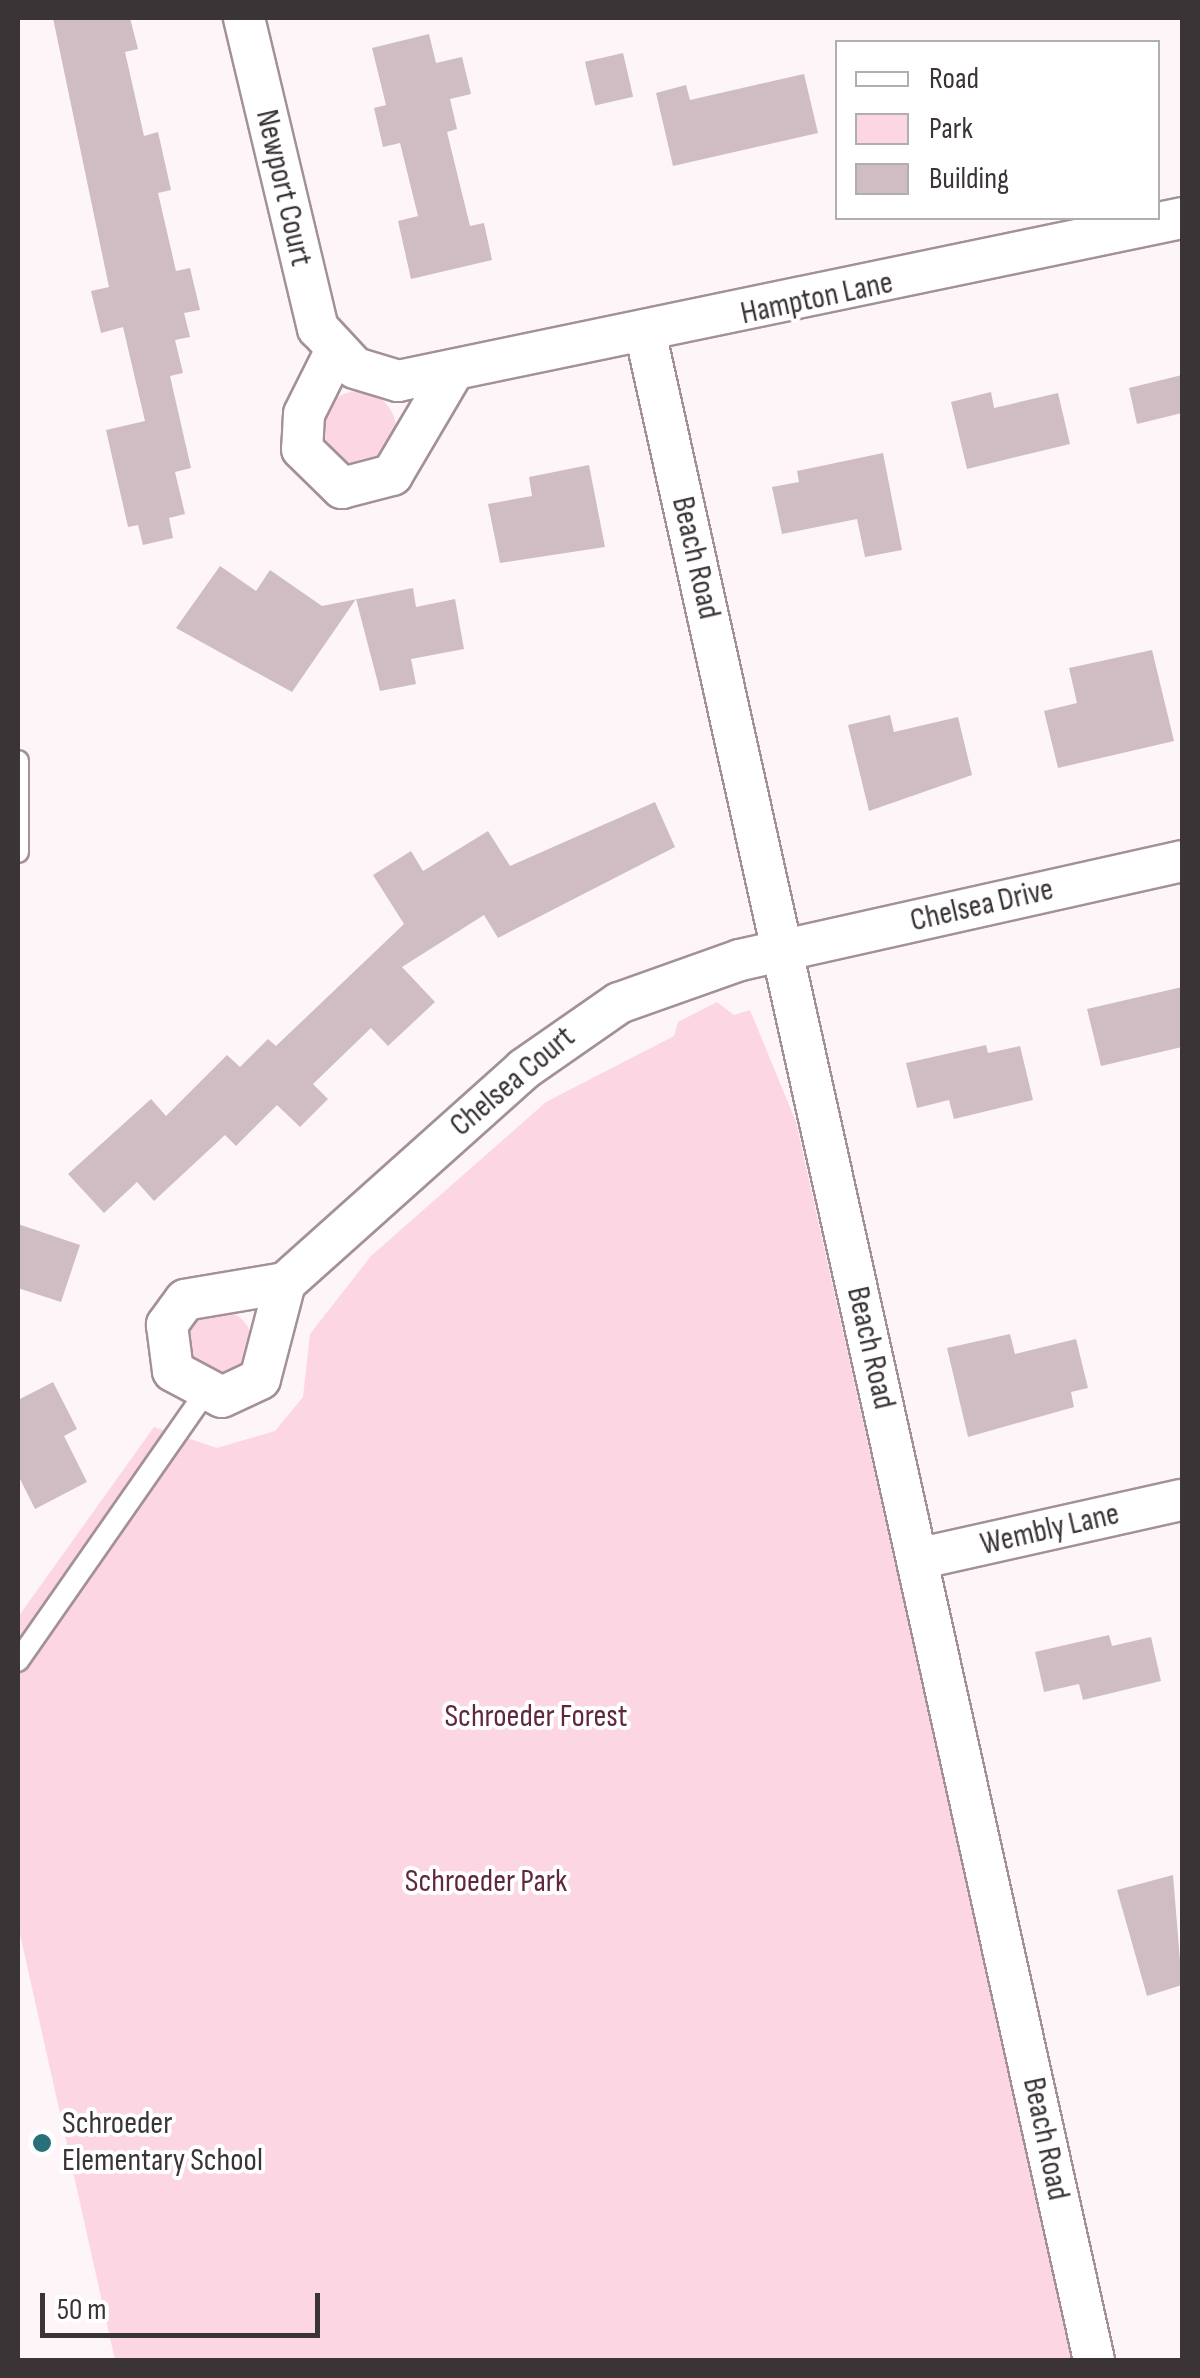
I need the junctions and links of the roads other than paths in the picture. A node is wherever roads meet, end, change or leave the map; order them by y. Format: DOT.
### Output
graph roads {
  1 [pos="244,18"];
  2 [pos="1182,218"];
  3 [pos="646,336"];
  4 [pos="335,352"];
  5 [pos="451,375"];
  6 [pos="18,761"];
  7 [pos="18,852"];
  8 [pos="1182,861"];
  9 [pos="782,950"];
  10 [pos="285,1284"];
  11 [pos="204,1394"];
  12 [pos="1182,1500"];
  13 [pos="917,1559"];
  14 [pos="18,1661"];
  15 [pos="1094,2360"];
  1 -- 4 [label="street, Newport Court"];
  2 -- 3 [label="street, Hampton Lane"];
  3 -- 5 [label="street, Hampton Lane"];
  3 -- 9 [label="street, Beach Road"];
  4 -- 5 [label="street, Hampton Lane"];
  4 -- 5 [label="street"];
  6 -- 7 [label="lane"];
  8 -- 9 [label="street, Chelsea Drive"];
  9 -- 10 [label="street, Chelsea Court"];
  9 -- 13 [label="street, Beach Road"];
  10 -- 11 [label="street"];
  10 -- 11 [label="street"];
  11 -- 14 [label="lane"];
  12 -- 13 [label="street, Wembly Lane"];
  13 -- 15 [label="street, Beach Road"];
}
